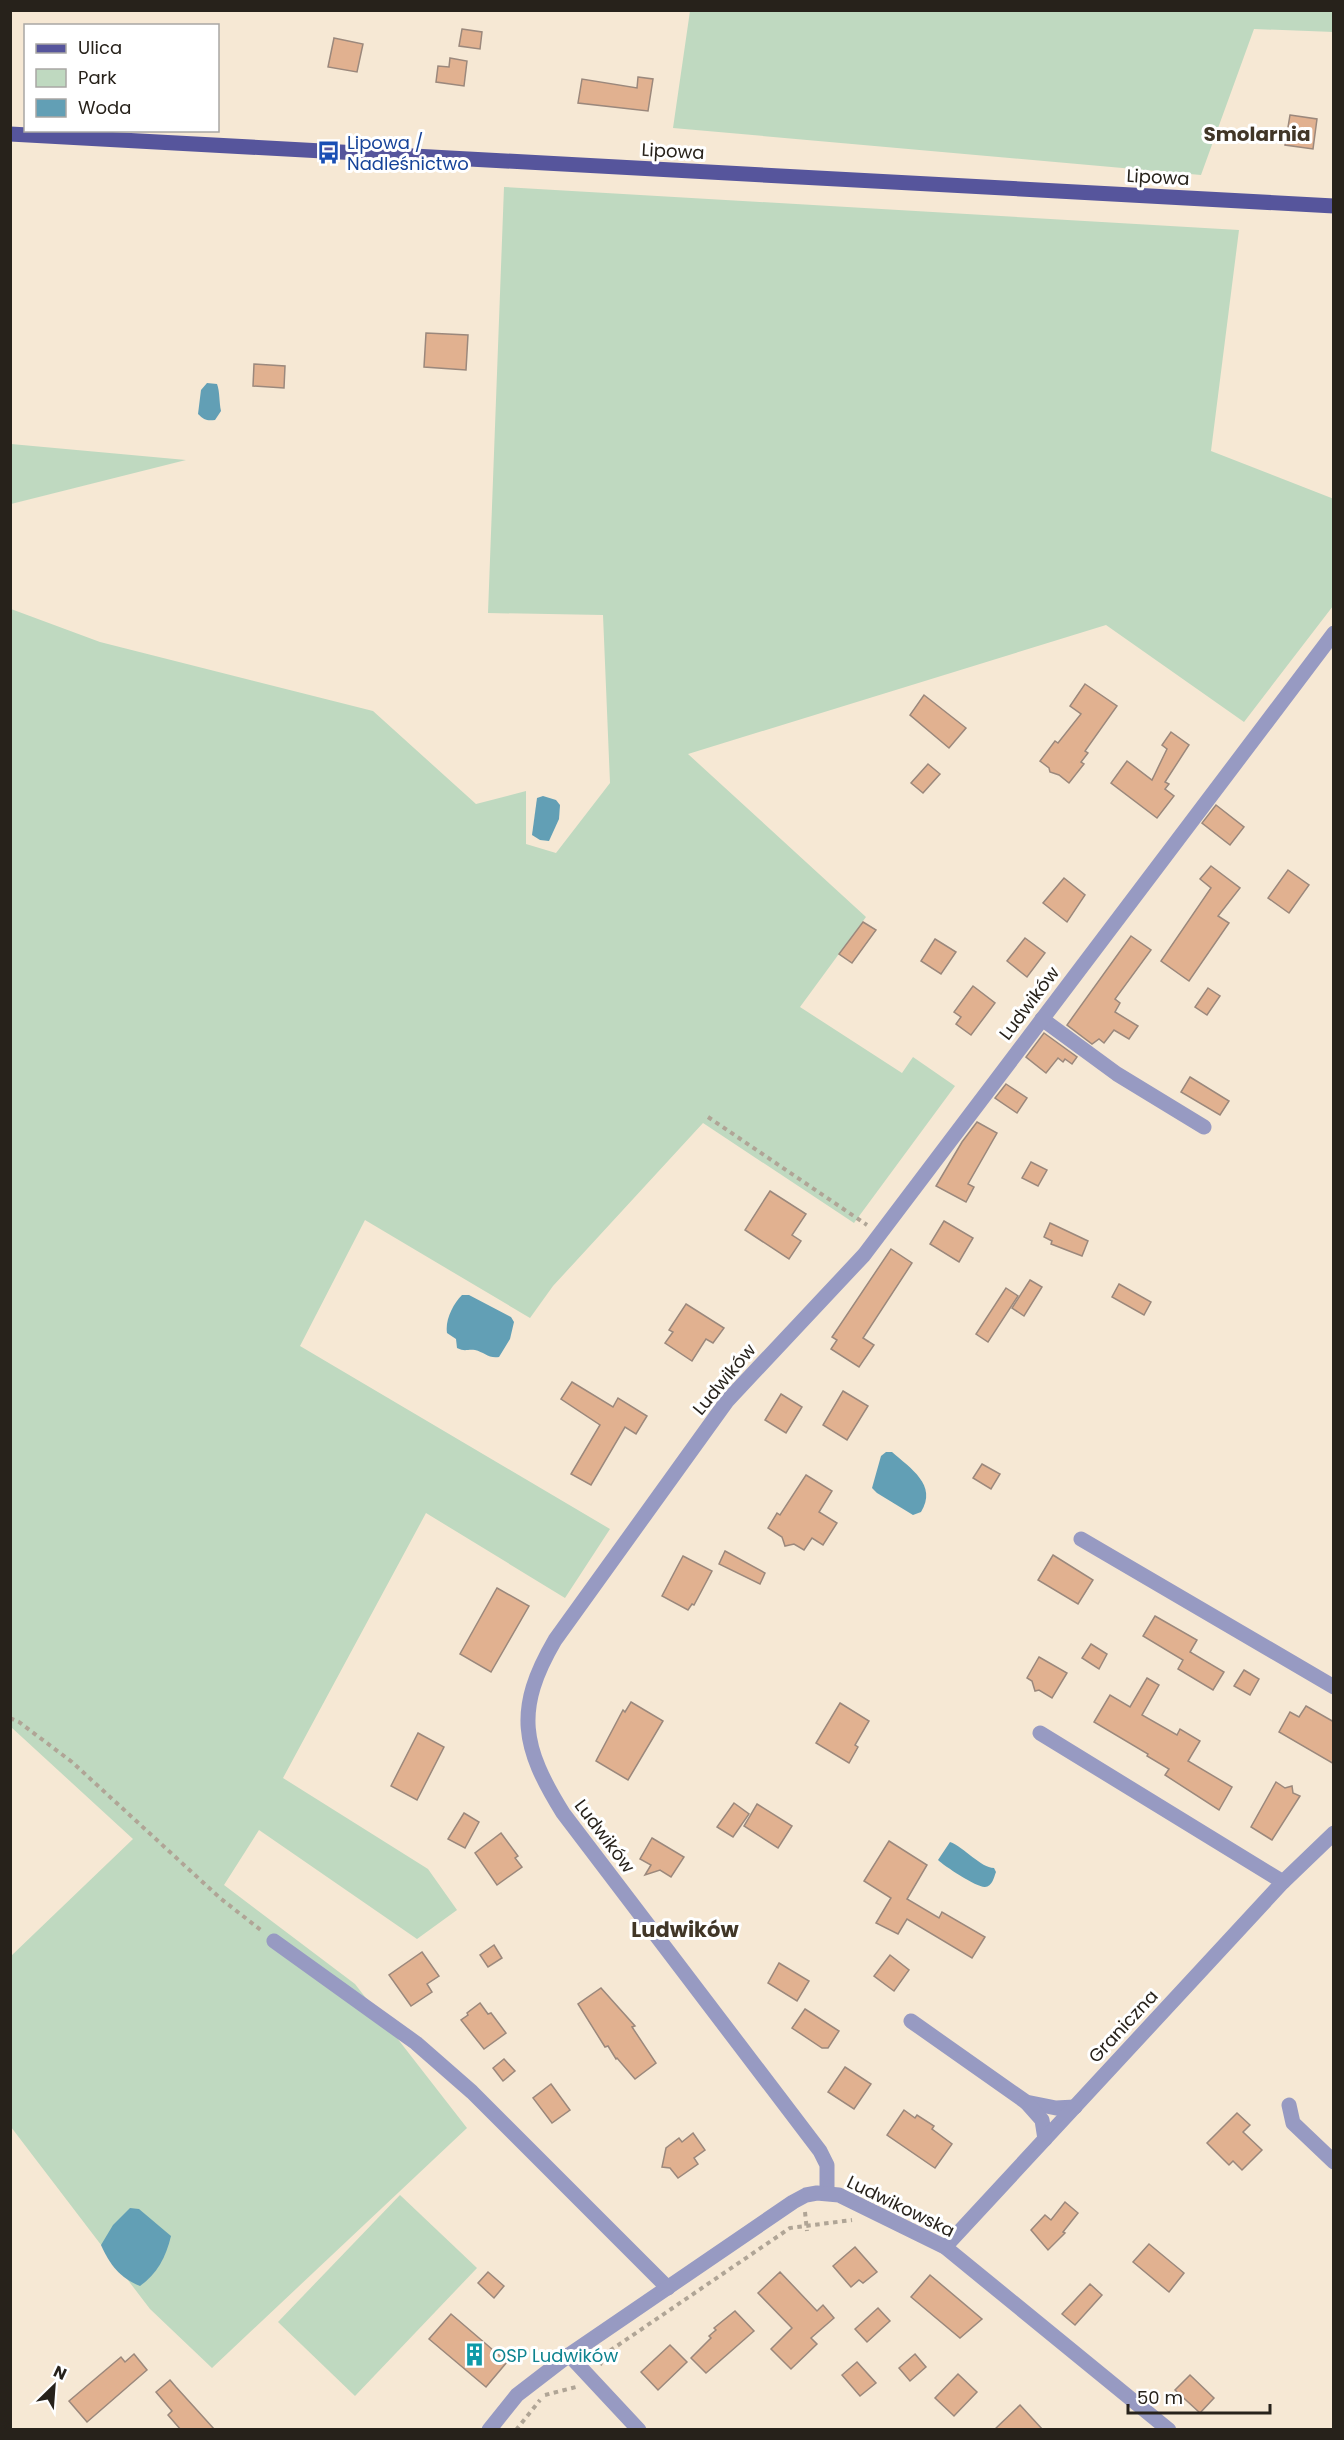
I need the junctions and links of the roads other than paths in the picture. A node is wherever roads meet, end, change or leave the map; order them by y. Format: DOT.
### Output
graph roads {
  1 [pos="10,134"];
  2 [pos="1334,206"];
  3 [pos="1334,633"];
  4 [pos="1042,1019"];
  5 [pos="1204,1127"];
  6 [pos="1081,1539"];
  7 [pos="1334,1687"];
  8 [pos="1040,1732"];
  9 [pos="1334,1833"];
  10 [pos="1283,1882"];
  11 [pos="274,1941"];
  12 [pos="910,2020"];
  13 [pos="1026,2102"];
  14 [pos="1289,2105"];
  15 [pos="1075,2107"];
  16 [pos="1045,2139"];
  17 [pos="1334,2162"];
  18 [pos="827,2193"];
  19 [pos="945,2247"];
  20 [pos="668,2288"];
  21 [pos="569,2355"];
  22 [pos="489,2430"];
  23 [pos="639,2430"];
  24 [pos="1169,2430"];
  1 -- 2 [label="main road, Lipowa"];
  3 -- 4 [label="street, Ludwików"];
  4 -- 5 [label="street"];
  4 -- 18 [label="street, Ludwików"];
  6 -- 7 [label="street"];
  8 -- 10 [label="street"];
  9 -- 10 [label="street, Graniczna"];
  10 -- 15 [label="street, Graniczna"];
  11 -- 20 [label="street"];
  12 -- 13 [label="street"];
  13 -- 15 [label="street"];
  13 -- 16 [label="street"];
  14 -- 17 [label="street"];
  15 -- 16 [label="street, Graniczna"];
  16 -- 19 [label="street, Graniczna"];
  18 -- 19 [label="street, Ludwikowska"];
  18 -- 20 [label="street, Ludwikowska"];
  19 -- 24 [label="street, Ludwikowska"];
  20 -- 21 [label="street, Ludwikowska"];
  21 -- 22 [label="street, Ludwikowska"];
  21 -- 23 [label="street"];
}
